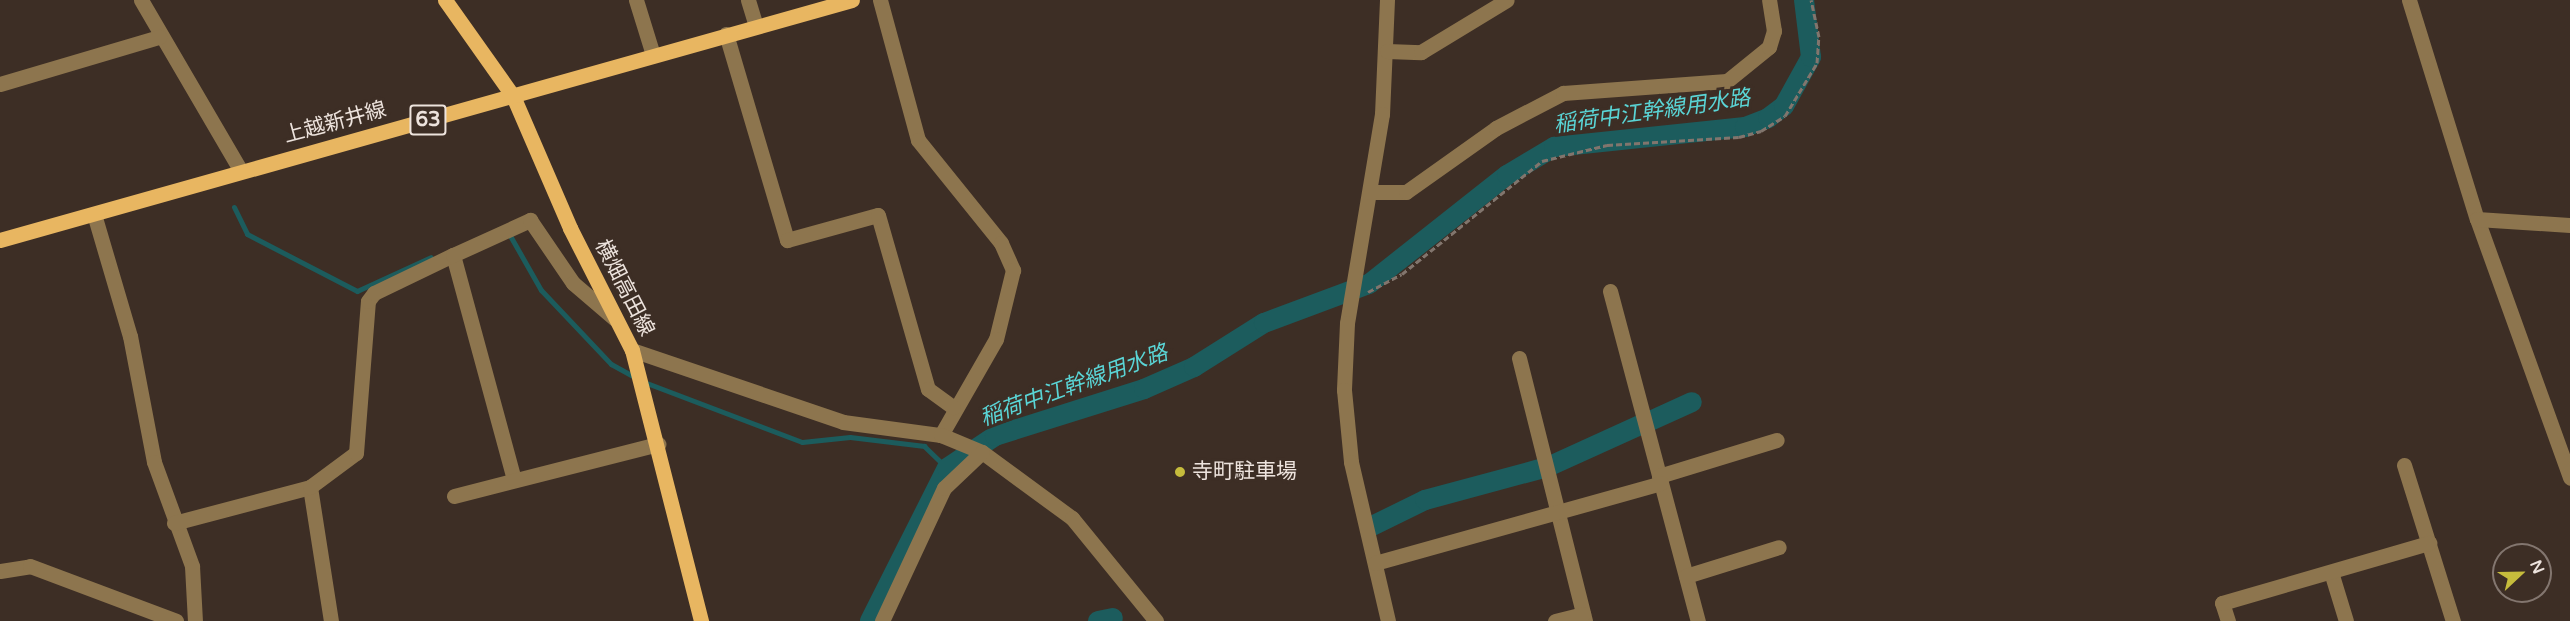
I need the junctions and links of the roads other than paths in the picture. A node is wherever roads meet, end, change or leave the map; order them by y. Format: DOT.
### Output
graph roads {
  1 [pos="141,0"];
  2 [pos="445,0"];
  3 [pos="636,0"];
  4 [pos="748,0"];
  5 [pos="852,0"];
  6 [pos="880,0"];
  7 [pos="1387,0"];
  8 [pos="1507,0"];
  9 [pos="1768,0"];
  10 [pos="2409,0"];
  11 [pos="756,26"];
  12 [pos="726,34"];
  13 [pos="159,37"];
  14 [pos="1387,51"];
  15 [pos="653,55"];
  16 [pos="0,84"];
  17 [pos="513,96"];
  18 [pos="241,171"];
  19 [pos="1370,192"];
  20 [pos="94,214"];
  21 [pos="2477,219"];
  22 [pos="2570,225"];
  23 [pos="0,240"];
  24 [pos="453,255"];
  25 [pos="1611,291"];
  26 [pos="615,319"];
  27 [pos="632,350"];
  28 [pos="1519,358"];
  29 [pos="953,407"];
  30 [pos="941,435"];
  31 [pos="1777,440"];
  32 [pos="658,444"];
  33 [pos="982,452"];
  34 [pos="2404,465"];
  35 [pos="2570,478"];
  36 [pos="514,480"];
  37 [pos="1660,480"];
  38 [pos="310,487"];
  39 [pos="454,496"];
  40 [pos="1558,508"];
  41 [pos="174,523"];
  42 [pos="2429,543"];
  43 [pos="1779,547"];
  44 [pos="1375,563"];
  45 [pos="0,571"];
  46 [pos="2331,572"];
  47 [pos="1686,576"];
  48 [pos="1584,617"];
  49 [pos="176,621"];
  50 [pos="195,621"];
  51 [pos="331,621"];
  52 [pos="701,621"];
  53 [pos="882,621"];
  54 [pos="1156,621"];
  55 [pos="1388,621"];
  56 [pos="1555,621"];
  57 [pos="1698,621"];
  58 [pos="2228,621"];
  59 [pos="2346,621"];
  60 [pos="2453,621"];
  1 -- 13 [label="street"];
  2 -- 17 [label="main road, 横畑高田線"];
  3 -- 15 [label="street"];
  4 -- 11 [label="street"];
  5 -- 11 [label="main road, 上越新井線 / 63"];
  6 -- 29 [label="street"];
  7 -- 14 [label="street"];
  8 -- 14 [label="street"];
  9 -- 19 [label="street"];
  10 -- 21 [label="street"];
  11 -- 12 [label="main road, 上越新井線 / 63"];
  12 -- 15 [label="main road, 上越新井線 / 63"];
  12 -- 29 [label="street"];
  13 -- 16 [label="street"];
  13 -- 18 [label="street"];
  14 -- 19 [label="street"];
  15 -- 17 [label="main road, 上越新井線 / 63"];
  17 -- 18 [label="main road, 上越新井線 / 63"];
  17 -- 26 [label="main road, 横畑高田線"];
  18 -- 20 [label="main road, 上越新井線 / 63"];
  19 -- 44 [label="street"];
  20 -- 23 [label="main road, 上越新井線 / 63"];
  20 -- 41 [label="street"];
  21 -- 22 [label="street"];
  21 -- 35 [label="street"];
  24 -- 26 [label="street"];
  24 -- 36 [label="street"];
  24 -- 38 [label="street"];
  25 -- 37 [label="street"];
  26 -- 27 [label="main road, 横畑高田線"];
  27 -- 30 [label="street"];
  27 -- 32 [label="main road, 横畑高田線"];
  28 -- 40 [label="street"];
  29 -- 30 [label="street"];
  30 -- 33 [label="street"];
  31 -- 37 [label="street"];
  32 -- 36 [label="street"];
  32 -- 52 [label="main road, 横畑高田線"];
  33 -- 53 [label="street"];
  33 -- 54 [label="street"];
  34 -- 42 [label="street"];
  36 -- 39 [label="street"];
  37 -- 40 [label="street"];
  37 -- 47 [label="street"];
  38 -- 41 [label="street"];
  38 -- 51 [label="street"];
  40 -- 44 [label="street"];
  40 -- 48 [label="street"];
  41 -- 50 [label="street"];
  42 -- 46 [label="street"];
  42 -- 60 [label="street"];
  43 -- 47 [label="street"];
  44 -- 55 [label="street"];
  45 -- 49 [label="street"];
  46 -- 58 [label="street"];
  46 -- 59 [label="street"];
  47 -- 57 [label="street"];
  48 -- 56 [label="street"];
}
